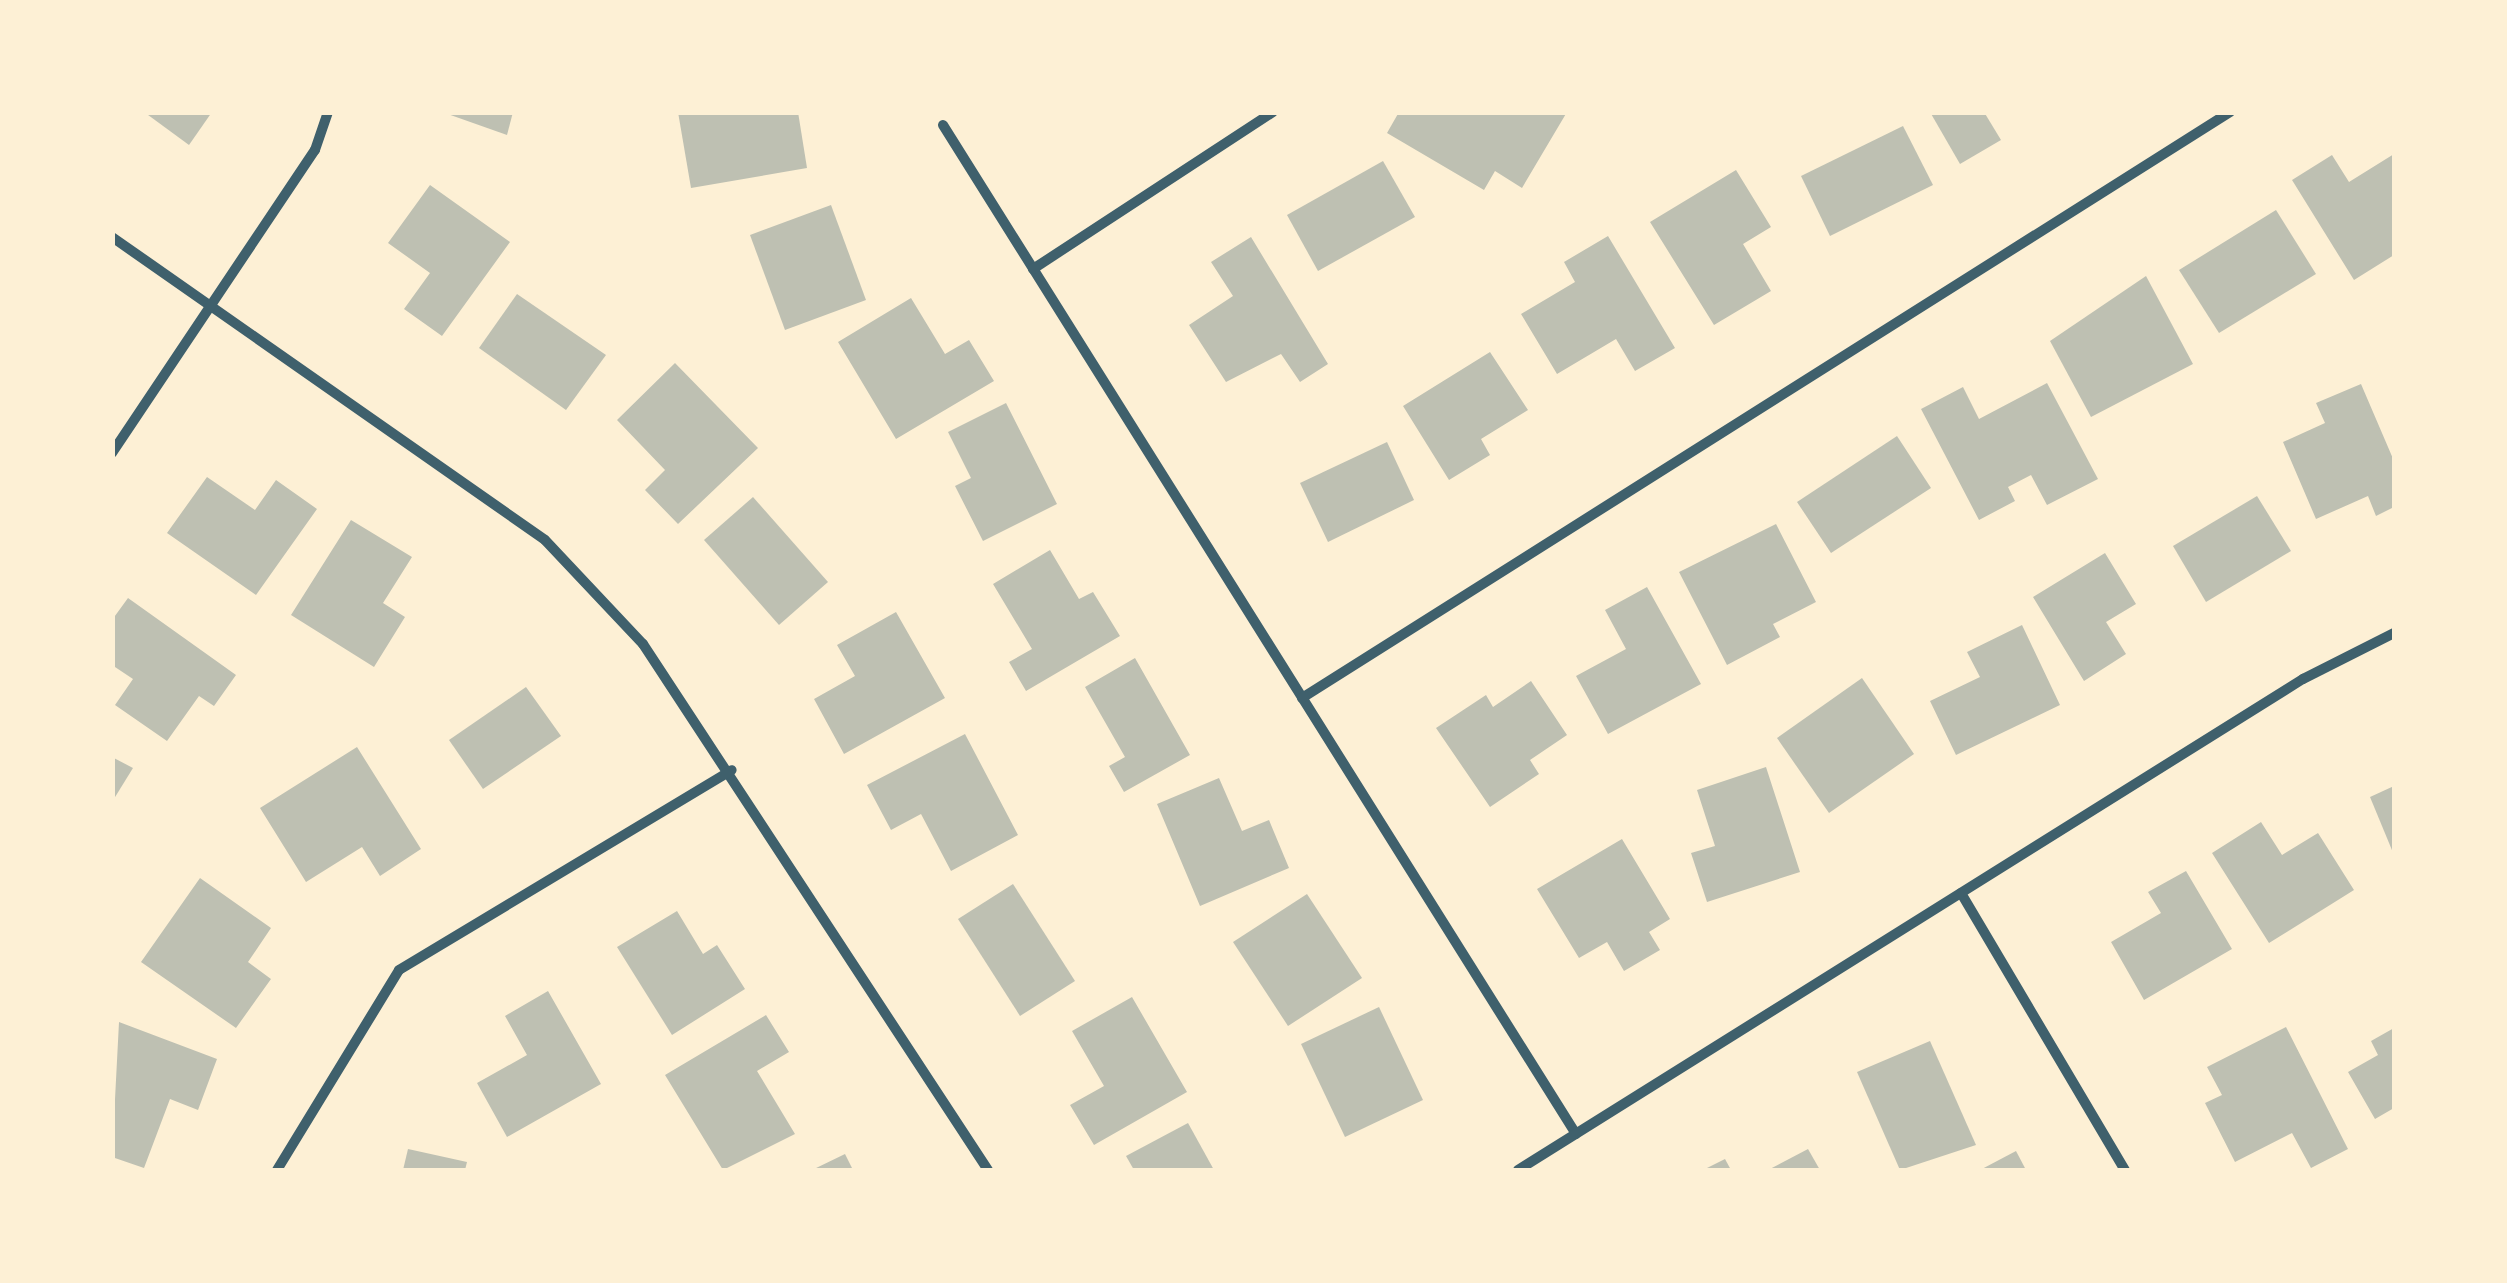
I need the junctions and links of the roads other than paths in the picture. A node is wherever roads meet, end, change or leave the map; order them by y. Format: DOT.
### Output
graph roads {
  1 [pos="328,112"];
  2 [pos="1273,112"];
  3 [pos="2230,112"];
  4 [pos="943,126"];
  5 [pos="112,237"];
  6 [pos="1033,269"];
  7 [pos="210,303"];
  8 [pos="112,452"];
  9 [pos="2394,634"];
  10 [pos="1302,698"];
  11 [pos="732,770"];
  12 [pos="1962,893"];
  13 [pos="1576,1134"];
  14 [pos="277,1170"];
  15 [pos="988,1170"];
  16 [pos="1518,1170"];
  17 [pos="2124,1170"];
  1 -- 7 [label="street"];
  2 -- 6 [label="street"];
  3 -- 10 [label="street"];
  4 -- 6 [label="street"];
  5 -- 7 [label="street"];
  6 -- 10 [label="street"];
  7 -- 8 [label="street"];
  7 -- 11 [label="street"];
  9 -- 12 [label="street"];
  10 -- 13 [label="street"];
  11 -- 14 [label="street"];
  11 -- 15 [label="street"];
  12 -- 13 [label="street"];
  12 -- 17 [label="street"];
  13 -- 16 [label="street"];
}
